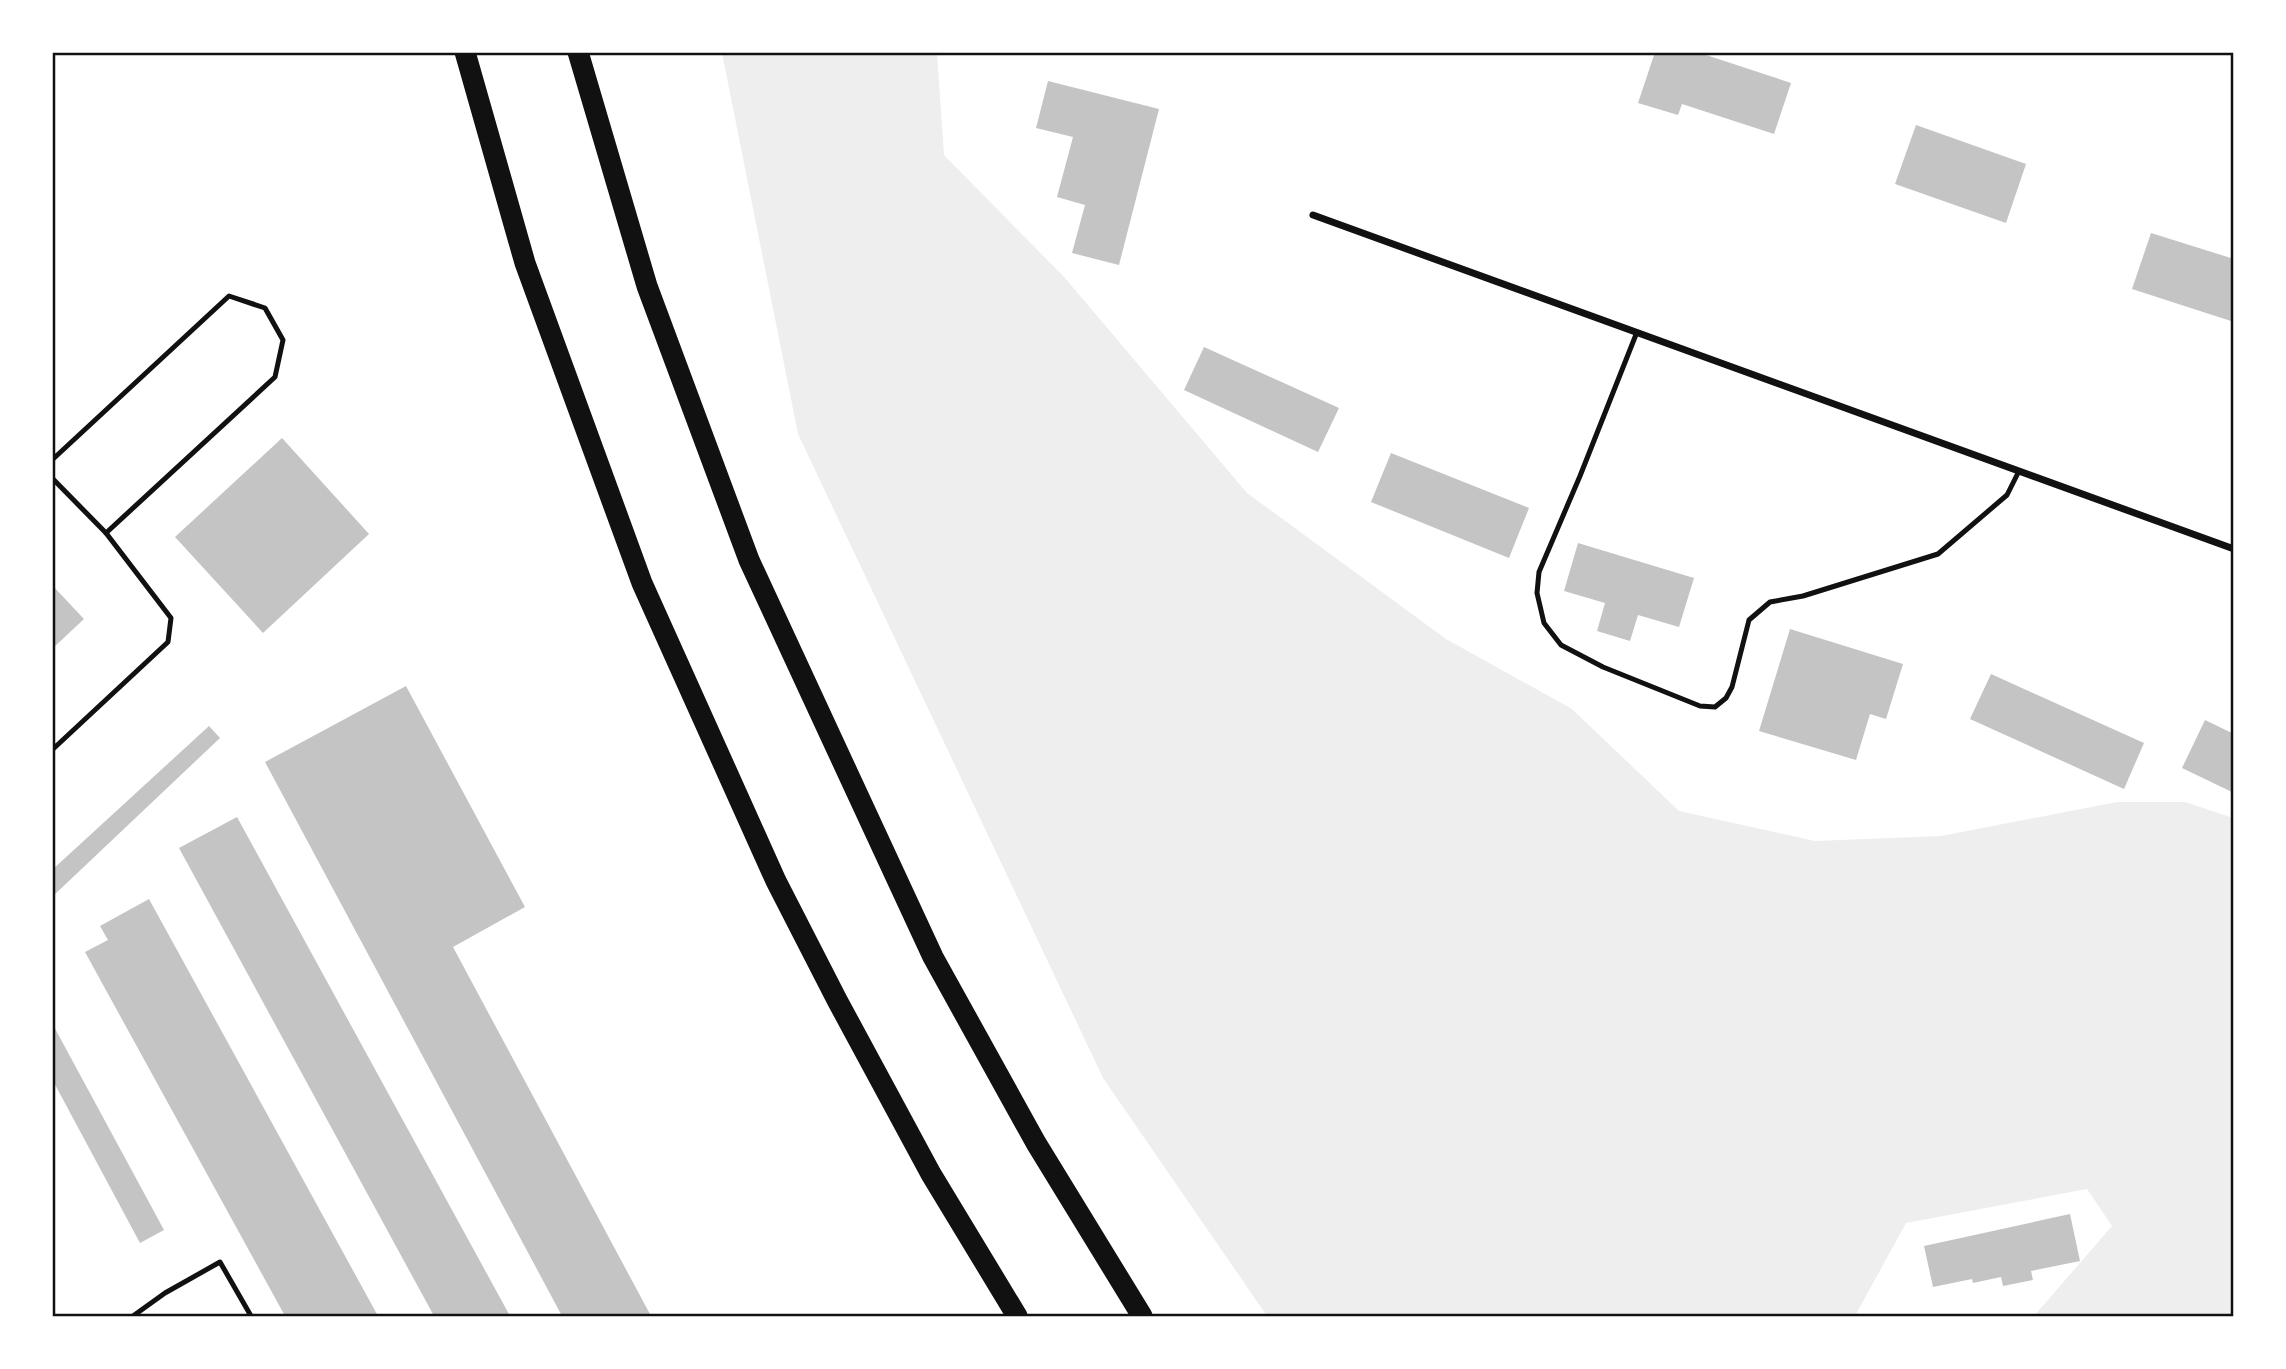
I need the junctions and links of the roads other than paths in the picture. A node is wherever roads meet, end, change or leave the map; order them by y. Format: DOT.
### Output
graph roads {
  1 [pos="464,52"];
  2 [pos="578,52"];
  3 [pos="1313,215"];
  4 [pos="1637,332"];
  5 [pos="52,460"];
  6 [pos="2019,471"];
  7 [pos="52,478"];
  8 [pos="106,533"];
  9 [pos="2234,548"];
  10 [pos="52,750"];
  11 [pos="133,1317"];
  12 [pos="251,1317"];
  13 [pos="1017,1317"];
  14 [pos="1142,1317"];
  1 -- 13 [label="highway"];
  2 -- 14 [label="highway"];
  3 -- 4 [label="street"];
  4 -- 6 [label="street"];
  4 -- 6 [label="lane"];
  5 -- 8 [label="lane"];
  6 -- 9 [label="street"];
  7 -- 8 [label="lane"];
  8 -- 10 [label="lane"];
  11 -- 12 [label="lane"];
}
